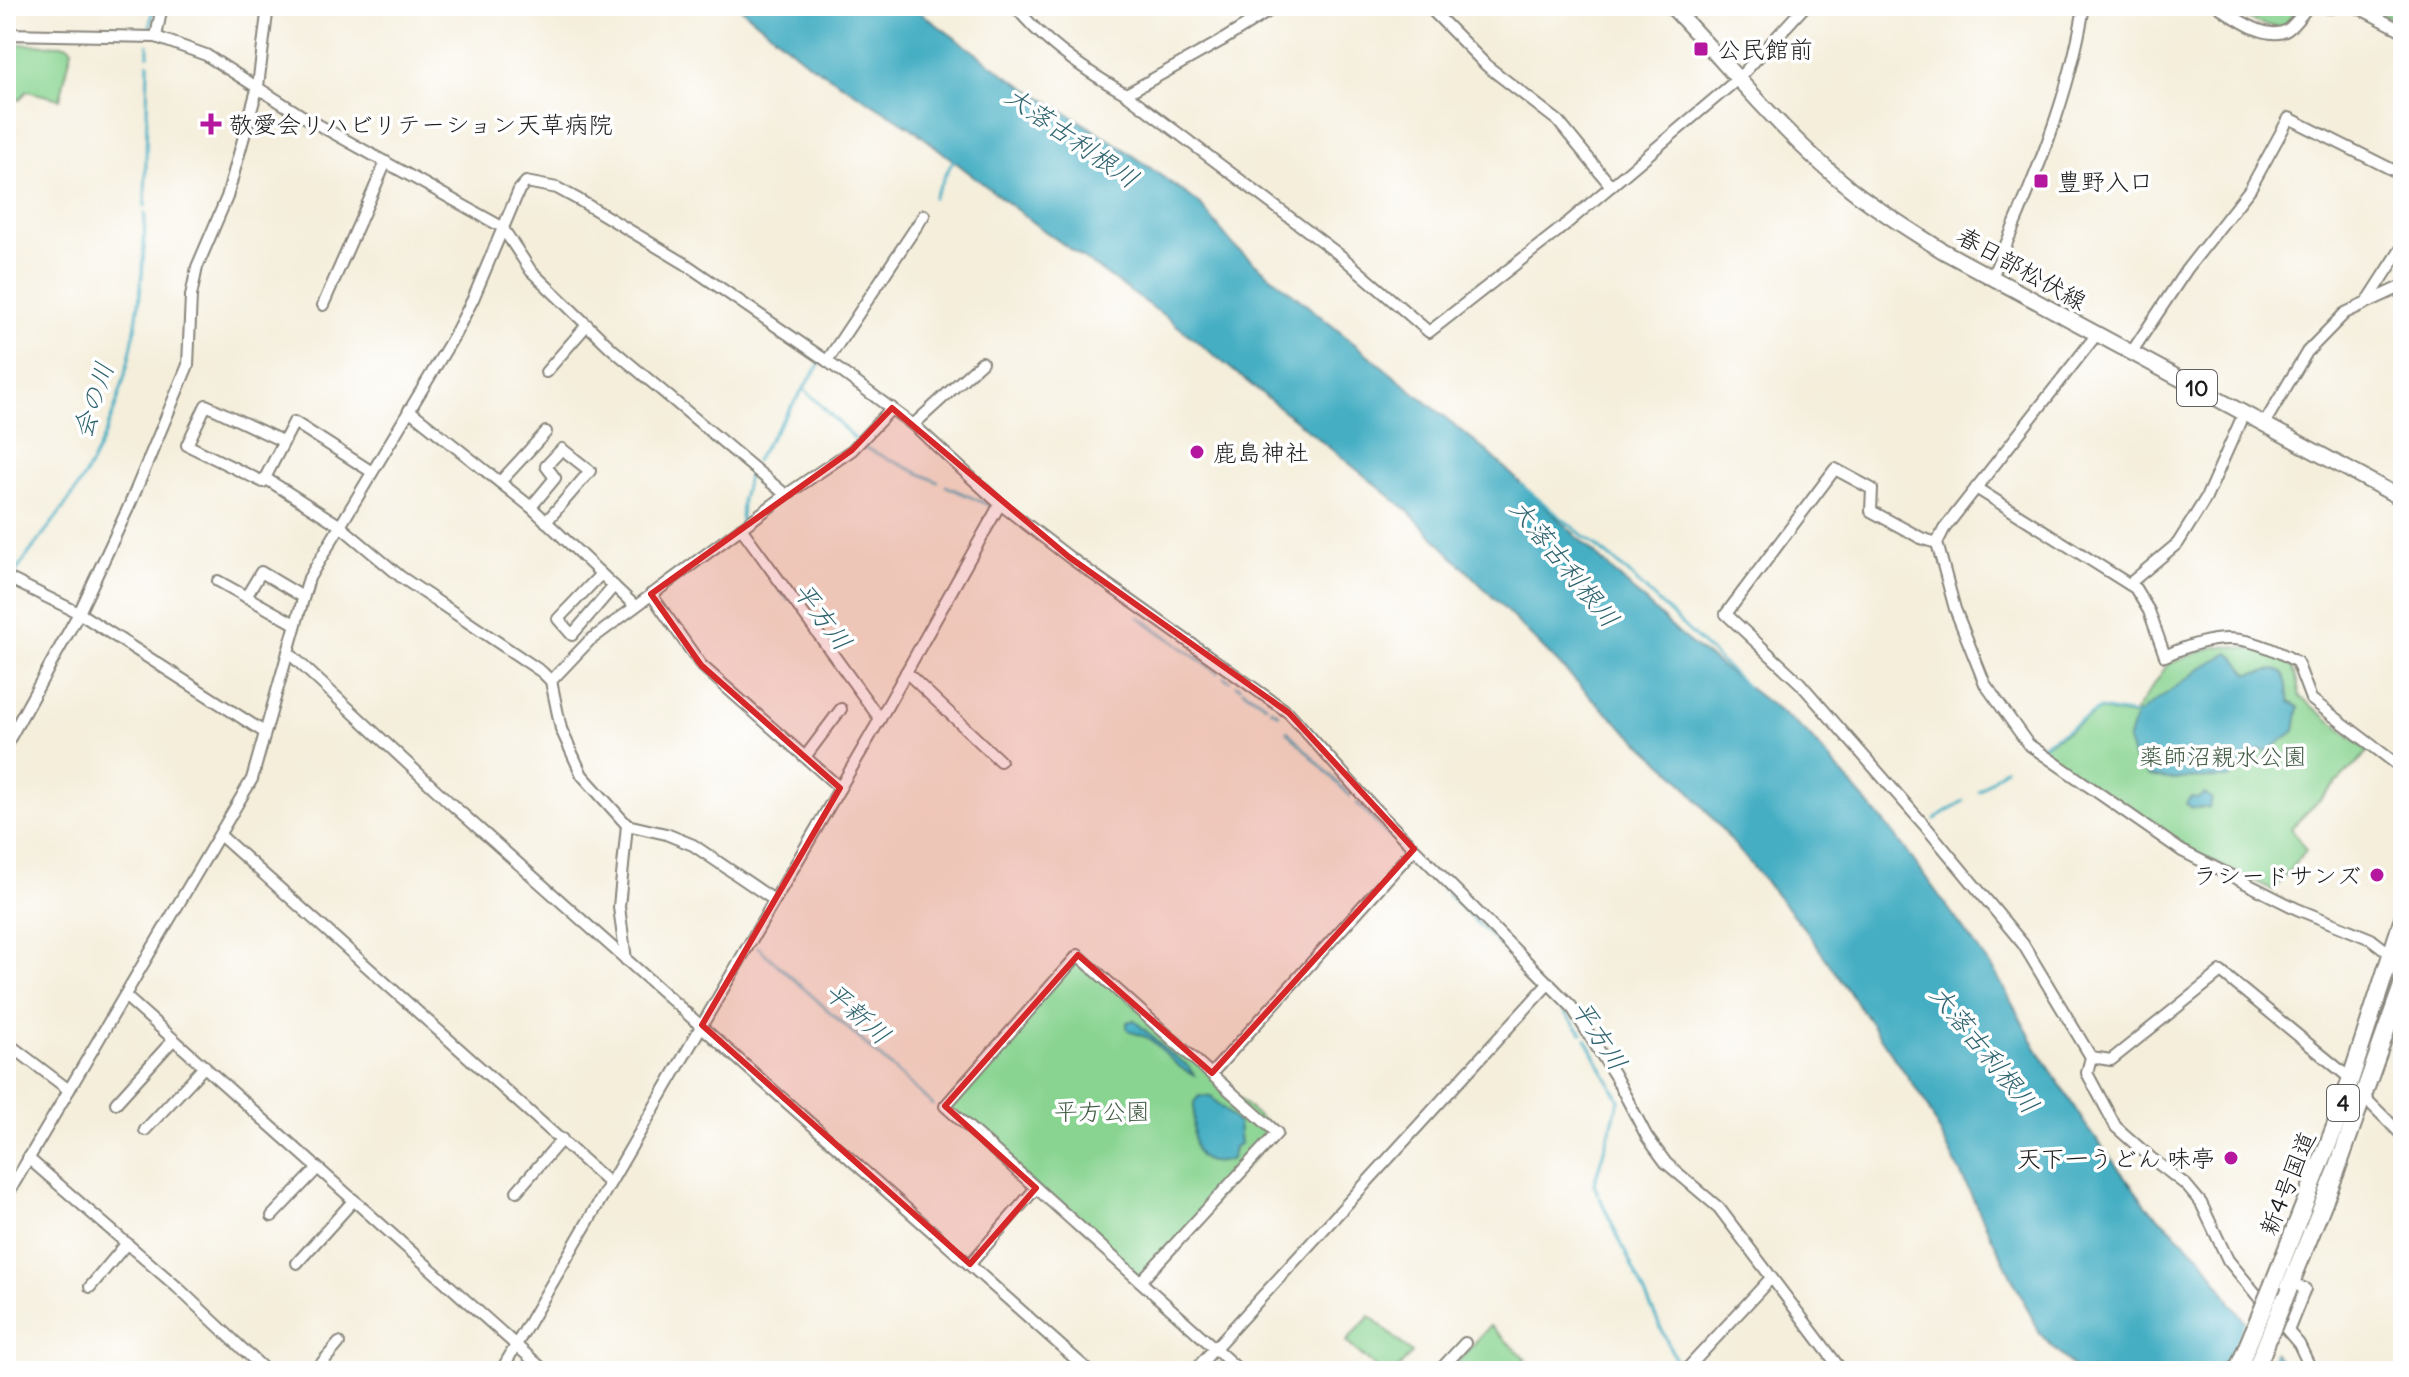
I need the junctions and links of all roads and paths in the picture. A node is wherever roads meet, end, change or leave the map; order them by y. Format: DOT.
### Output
graph roads {
  1 [pos="162,6"];
  2 [pos="268,6"];
  3 [pos="1015,6"];
  4 [pos="1277,6"];
  5 [pos="1428,6"];
  6 [pos="1671,6"];
  7 [pos="1805,6"];
  8 [pos="2084,6"];
  9 [pos="2218,6"];
  10 [pos="2309,6"];
  11 [pos="2317,6"];
  12 [pos="2341,6"];
  13 [pos="2355,6"];
  14 [pos="2403,31"];
  15 [pos="6,34"];
  16 [pos="156,37"];
  17 [pos="1739,78"];
  18 [pos="258,86"];
  19 [pos="1126,94"];
  20 [pos="386,162"];
  21 [pos="2403,175"];
  22 [pos="1611,186"];
  23 [pos="924,215"];
  24 [pos="502,227"];
  25 [pos="2403,246"];
  26 [pos="1992,277"];
  27 [pos="2403,286"];
  28 [pos="2366,303"];
  29 [pos="323,305"];
  30 [pos="587,325"];
  31 [pos="2097,334"];
  32 [pos="2131,353"];
  33 [pos="827,361"];
  34 [pos="982,362"];
  35 [pos="546,372"];
  36 [pos="892,408"];
  37 [pos="409,410"];
  38 [pos="2244,413"];
  39 [pos="2264,424"];
  40 [pos="913,425"];
  41 [pos="546,432"];
  42 [pos="282,441"];
  43 [pos="372,472"];
  44 [pos="265,478"];
  45 [pos="500,482"];
  46 [pos="1976,488"];
  47 [pos="786,495"];
  48 [pos="2403,499"];
  49 [pos="1000,504"];
  50 [pos="531,507"];
  51 [pos="546,522"];
  52 [pos="339,525"];
  53 [pos="741,528"];
  54 [pos="1937,543"];
  55 [pos="601,574"];
  56 [pos="6,577"];
  57 [pos="218,581"];
  58 [pos="2129,584"];
  59 [pos="614,586"];
  60 [pos="651,594"];
  61 [pos="246,597"];
  62 [pos="303,597"];
  63 [pos="635,606"];
  64 [pos="79,613"];
  65 [pos="295,624"];
  66 [pos="288,652"];
  67 [pos="906,672"];
  68 [pos="551,681"];
  69 [pos="841,709"];
  70 [pos="880,719"];
  71 [pos="264,732"];
  72 [pos="6,745"];
  73 [pos="805,757"];
  74 [pos="1000,761"];
  75 [pos="2403,769"];
  76 [pos="840,788"];
  77 [pos="627,825"];
  78 [pos="221,836"];
  79 [pos="1414,849"];
  80 [pos="774,900"];
  81 [pos="2403,918"];
  82 [pos="2392,955"];
  83 [pos="626,960"];
  84 [pos="1549,983"];
  85 [pos="2403,983"];
  86 [pos="125,996"];
  87 [pos="702,1025"];
  88 [pos="173,1040"];
  89 [pos="6,1042"];
  90 [pos="2091,1057"];
  91 [pos="205,1066"];
  92 [pos="1212,1073"];
  93 [pos="2352,1080"];
  94 [pos="69,1090"];
  95 [pos="2364,1097"];
  96 [pos="116,1103"];
  97 [pos="145,1130"];
  98 [pos="2403,1136"];
  99 [pos="562,1139"];
  100 [pos="28,1158"];
  101 [pos="2302,1163"];
  102 [pos="318,1168"];
  103 [pos="2319,1168"];
  104 [pos="609,1183"];
  105 [pos="1036,1188"];
  106 [pos="517,1191"];
  107 [pos="6,1197"];
  108 [pos="354,1200"];
  109 [pos="272,1216"];
  110 [pos="127,1243"];
  111 [pos="297,1263"];
  112 [pos="970,1264"];
  113 [pos="1771,1278"];
  114 [pos="1142,1280"];
  115 [pos="2291,1282"];
  116 [pos="90,1287"];
  117 [pos="2288,1331"];
  118 [pos="339,1343"];
  119 [pos="1465,1343"];
  120 [pos="517,1344"];
  121 [pos="1215,1348"];
  122 [pos="258,1369"];
  123 [pos="315,1371"];
  124 [pos="501,1371"];
  125 [pos="545,1371"];
  126 [pos="1089,1371"];
  127 [pos="1194,1371"];
  128 [pos="1240,1371"];
  129 [pos="1439,1371"];
  130 [pos="1685,1371"];
  131 [pos="1842,1371"];
  132 [pos="2237,1371"];
  133 [pos="2255,1371"];
  134 [pos="2315,1371"];
  1 -- 16 [label="street"];
  2 -- 18 [label="street"];
  3 -- 19 [label="street"];
  4 -- 19 [label="street"];
  5 -- 22 [label="street"];
  6 -- 17 [label="main road, 春日部松伏線 / 10"];
  7 -- 17 [label="street"];
  8 -- 26 [label="street"];
  9 -- 10 [label="street"];
  11 -- 12 [label="street"];
  13 -- 14 [label="street"];
  15 -- 16 [label="street"];
  16 -- 18 [label="street"];
  17 -- 22 [label="street"];
  17 -- 26 [label="main road, 春日部松伏線 / 10"];
  18 -- 20 [label="street"];
  18 -- 64 [label="street"];
  19 -- 22 [label="street"];
  20 -- 24 [label="street"];
  20 -- 29 [label="street"];
  21 -- 32 [label="street"];
  23 -- 33 [label="street"];
  24 -- 30 [label="street"];
  24 -- 33 [label="street"];
  24 -- 37 [label="street"];
  25 -- 28 [label="street"];
  26 -- 31 [label="main road, 春日部松伏線 / 10"];
  27 -- 28 [label="street"];
  28 -- 39 [label="street"];
  30 -- 35 [label="street"];
  30 -- 47 [label="street"];
  31 -- 32 [label="main road, 春日部松伏線 / 10"];
  31 -- 46 [label="street"];
  32 -- 38 [label="main road, 春日部松伏線 / 10"];
  33 -- 36 [label="street"];
  34 -- 40 [label="street"];
  36 -- 40 [label="street"];
  36 -- 47 [label="street"];
  37 -- 43 [label="street"];
  37 -- 45 [label="street"];
  38 -- 39 [label="main road, 春日部松伏線 / 10"];
  38 -- 58 [label="street"];
  39 -- 48 [label="main road, 春日部松伏線 / 10"];
  40 -- 49 [label="street"];
  41 -- 45 [label="street"];
  42 -- 43 [label="street"];
  42 -- 44 [label="street"];
  42 -- 44 [label="street"];
  43 -- 52 [label="street"];
  44 -- 52 [label="street"];
  45 -- 50 [label="street"];
  46 -- 54 [label="street"];
  46 -- 58 [label="street"];
  47 -- 53 [label="street"];
  49 -- 67 [label="street"];
  49 -- 79 [label="street"];
  50 -- 51 [label="street"];
  50 -- 51 [label="street"];
  51 -- 55 [label="street"];
  52 -- 62 [label="street"];
  52 -- 68 [label="street"];
  53 -- 60 [label="street"];
  53 -- 70 [label="street"];
  54 -- 82 [label="street"];
  54 -- 90 [label="street"];
  55 -- 59 [label="street"];
  55 -- 59 [label="street"];
  56 -- 64 [label="street"];
  57 -- 61 [label="street"];
  58 -- 75 [label="street"];
  59 -- 63 [label="street"];
  60 -- 63 [label="street"];
  60 -- 73 [label="street"];
  61 -- 62 [label="street"];
  61 -- 65 [label="street"];
  62 -- 65 [label="street"];
  63 -- 68 [label="street"];
  64 -- 71 [label="street"];
  64 -- 72 [label="street"];
  65 -- 66 [label="street"];
  66 -- 71 [label="street"];
  66 -- 83 [label="street"];
  67 -- 70 [label="street"];
  67 -- 74 [label="street"];
  68 -- 77 [label="street"];
  69 -- 73 [label="street"];
  70 -- 76 [label="street"];
  71 -- 78 [label="street"];
  73 -- 76 [label="street"];
  76 -- 80 [label="street"];
  77 -- 80 [label="street"];
  77 -- 83 [label="street"];
  78 -- 86 [label="street"];
  78 -- 99 [label="street"];
  79 -- 84 [label="street"];
  79 -- 92 [label="street"];
  80 -- 87 [label="street"];
  81 -- 82 [label="highway, 新4号国道 / 4"];
  82 -- 93 [label="highway, 新4号国道 / 4"];
  83 -- 87 [label="street"];
  84 -- 113 [label="street"];
  84 -- 121 [label="street"];
  85 -- 95 [label="highway, 新4号国道 / 4"];
  86 -- 88 [label="street"];
  86 -- 94 [label="street"];
  87 -- 104 [label="street"];
  87 -- 112 [label="street"];
  88 -- 91 [label="street"];
  88 -- 96 [label="street"];
  89 -- 94 [label="street"];
  90 -- 93 [label="street"];
  90 -- 117 [label="street"];
  91 -- 97 [label="street"];
  91 -- 102 [label="street"];
  92 -- 105 [label="street"];
  92 -- 114 [label="street"];
  93 -- 103 [label="highway, 新4号国道 / 4"];
  94 -- 100 [label="street"];
  95 -- 98 [label="street"];
  95 -- 115 [label="highway, 新4号国道 / 4"];
  99 -- 104 [label="street"];
  99 -- 106 [label="street"];
  100 -- 107 [label="street"];
  100 -- 110 [label="street"];
  101 -- 103 [label="street"];
  102 -- 108 [label="street"];
  102 -- 109 [label="street"];
  103 -- 132 [label="highway, 新4号国道 / 4, bridge"];
  104 -- 120 [label="street"];
  105 -- 112 [label="street"];
  105 -- 114 [label="street"];
  108 -- 111 [label="street"];
  108 -- 120 [label="street"];
  110 -- 116 [label="street"];
  110 -- 122 [label="street"];
  112 -- 126 [label="street"];
  113 -- 130 [label="street"];
  113 -- 131 [label="street"];
  114 -- 121 [label="street"];
  115 -- 117 [label="street"];
  115 -- 133 [label="highway, 新4号国道 / 4, bridge"];
  117 -- 134 [label="street"];
  118 -- 123 [label="street"];
  119 -- 129 [label="street"];
  120 -- 124 [label="street"];
  120 -- 125 [label="street"];
  121 -- 127 [label="street"];
  121 -- 128 [label="street"];
}
